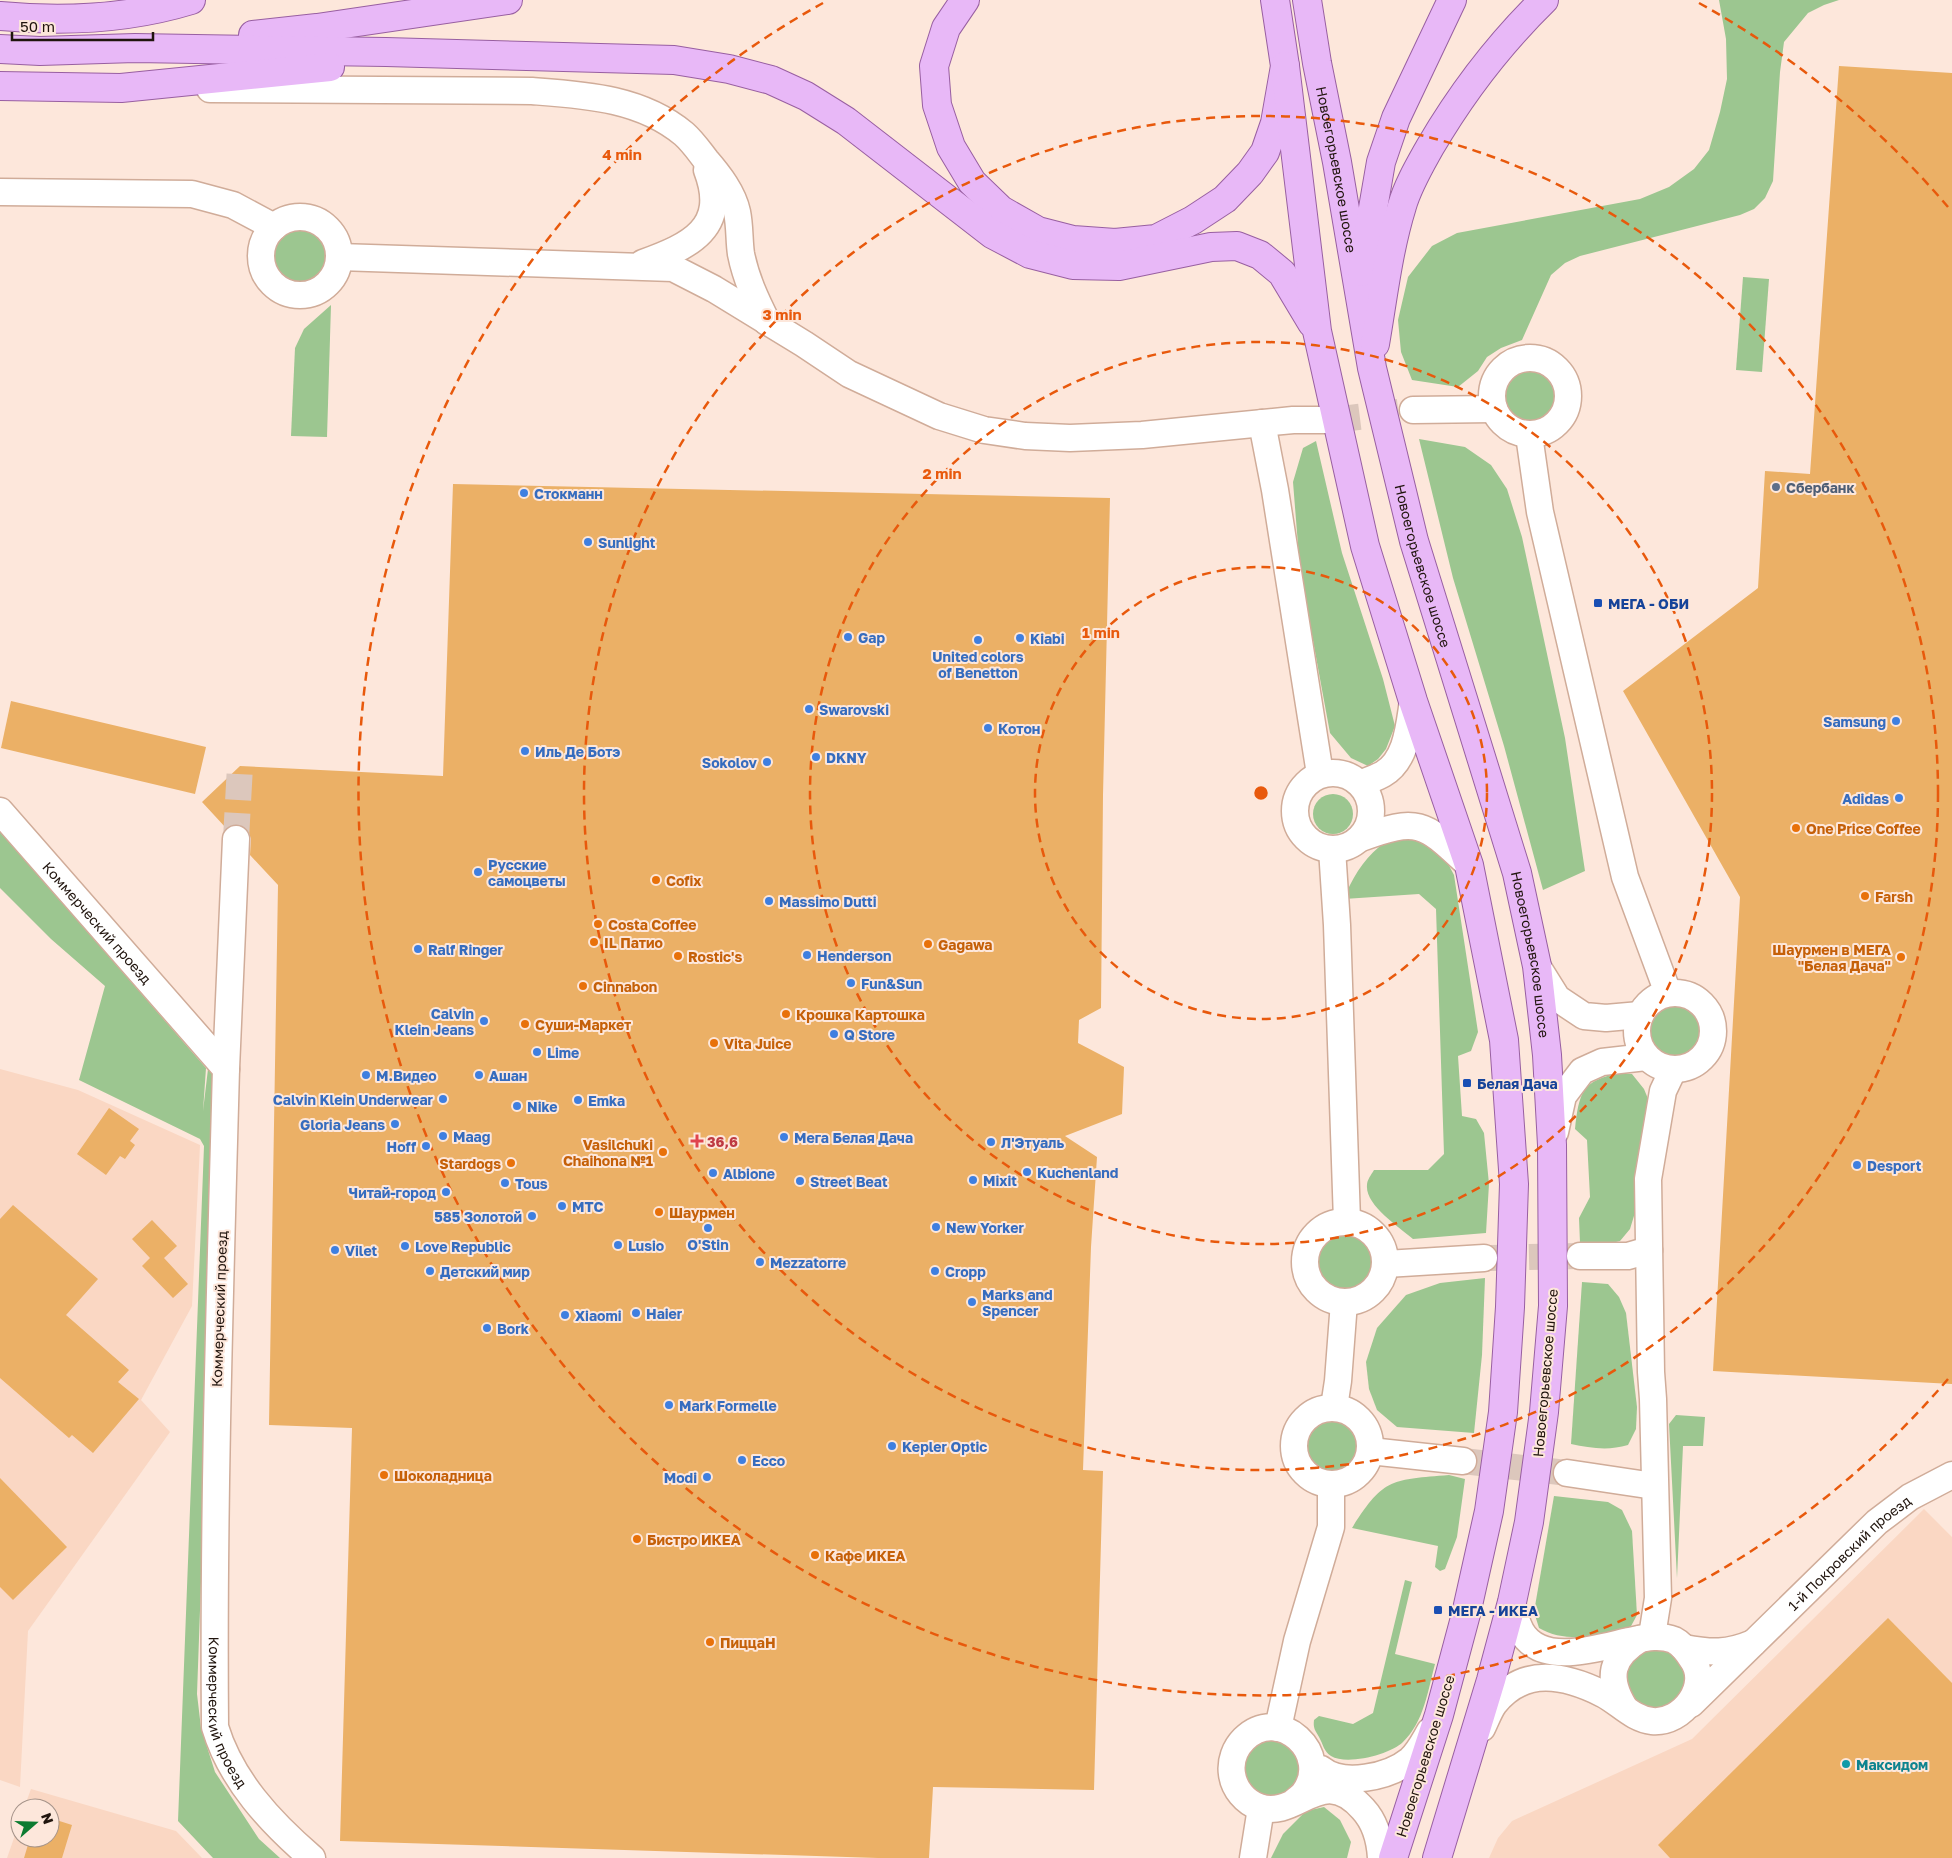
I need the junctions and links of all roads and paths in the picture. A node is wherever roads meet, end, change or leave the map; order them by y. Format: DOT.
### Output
graph roads {
  1 [pos="191,0"];
  2 [pos="508,0"];
  3 [pos="965,0"];
  4 [pos="1275,0"];
  5 [pos="1452,0"];
  6 [pos="1544,0"];
  7 [pos="1308,11"];
  8 [pos="0,16"];
  9 [pos="135,48"];
  10 [pos="0,49"];
  11 [pos="518,57"];
  12 [pos="1285,66"];
  13 [pos="0,86"];
  14 [pos="120,88"];
  15 [pos="702,155"];
  16 [pos="0,192"];
  17 [pos="274,227"];
  18 [pos="339,257"];
  19 [pos="633,267"];
  20 [pos="1359,290"];
  21 [pos="768,322"];
  22 [pos="1317,331"];
  23 [pos="1372,368"];
  24 [pos="1413,410"];
  25 [pos="1494,410"];
  26 [pos="1293,420"];
  27 [pos="1334,420"];
  28 [pos="1262,423"];
  29 [pos="1529,435"];
  30 [pos="1275,490"];
  31 [pos="1413,701"];
  32 [pos="1320,774"];
  33 [pos="1361,784"];
  34 [pos="0,811"];
  35 [pos="1360,838"];
  36 [pos="236,839"];
  37 [pos="1332,849"];
  38 [pos="1469,865"];
  39 [pos="1537,966"];
  40 [pos="1668,993"];
  41 [pos="1640,1014"];
  42 [pos="1646,1057"];
  43 [pos="226,1070"];
  44 [pos="1673,1070"];
  45 [pos="1552,1145"];
  46 [pos="1347,1221"];
  47 [pos="1649,1250"];
  48 [pos="1580,1256"];
  49 [pos="1484,1258"];
  50 [pos="1386,1264"];
  51 [pos="1344,1302"];
  52 [pos="1334,1407"];
  53 [pos="1370,1451"];
  54 [pos="1463,1461"];
  55 [pos="1567,1473"];
  56 [pos="1952,1475"];
  57 [pos="1331,1485"];
  58 [pos="1654,1486"];
  59 [pos="1512,1602"];
  60 [pos="1646,1638"];
  61 [pos="1754,1642"];
  62 [pos="1684,1648"];
  63 [pos="1624,1707"];
  64 [pos="1685,1710"];
  65 [pos="1439,1715"];
  66 [pos="1278,1728"];
  67 [pos="1472,1748"];
  68 [pos="1309,1751"];
  69 [pos="1293,1803"];
  70 [pos="1261,1808"];
  71 [pos="312,1858"];
  72 [pos="1253,1858"];
  73 [pos="1381,1858"];
  74 [pos="1393,1858"];
  75 [pos="1437,1858"];
  1 -- 8 [label="main road"];
  2 -- 9 [label="main road"];
  3 -- 12 [label="main road"];
  4 -- 12 [label="main road, Новоегорьевское шоссе"];
  5 -- 20 [label="main road"];
  6 -- 23 [label="main road"];
  7 -- 20 [label="main road, Новоегорьевское шоссе"];
  9 -- 10 [label="main road"];
  9 -- 11 [label="main road"];
  11 -- 14 [label="main road"];
  11 -- 22 [label="main road"];
  12 -- 22 [label="main road, Новоегорьевское шоссе"];
  13 -- 14 [label="main road"];
  14 -- 15 [label="street"];
  15 -- 19 [label="street"];
  15 -- 21 [label="street"];
  16 -- 17 [label="street"];
  17 -- 18 [label="street"];
  17 -- 18 [label="street"];
  18 -- 19 [label="street"];
  19 -- 21 [label="street"];
  20 -- 23 [label="main road, Новоегорьевское шоссе"];
  21 -- 28 [label="street"];
  22 -- 31 [label="main road, Новоегорьевское шоссе"];
  23 -- 39 [label="main road, Новоегорьевское шоссе"];
  24 -- 25 [label="street"];
  25 -- 29 [label="street"];
  25 -- 29 [label="street"];
  26 -- 27 [label="street"];
  26 -- 28 [label="street"];
  26 -- 30 [label="street"];
  28 -- 30 [label="street"];
  29 -- 40 [label="street"];
  30 -- 32 [label="street"];
  31 -- 33 [label="street"];
  31 -- 38 [label="main road, Новоегорьевское шоссе"];
  32 -- 33 [label="street"];
  32 -- 37 [label="street"];
  33 -- 35 [label="street"];
  34 -- 43 [label="street, Коммерческий проезд"];
  35 -- 37 [label="street"];
  35 -- 38 [label="street"];
  36 -- 43 [label="street"];
  37 -- 46 [label="street"];
  38 -- 65 [label="main road, Новоегорьевское шоссе"];
  39 -- 41 [label="street"];
  39 -- 45 [label="main road, Новоегорьевское шоссе"];
  40 -- 41 [label="street"];
  40 -- 44 [label="street"];
  41 -- 42 [label="street"];
  42 -- 44 [label="street"];
  42 -- 45 [label="street"];
  43 -- 71 [label="street, Коммерческий проезд"];
  44 -- 47 [label="street"];
  45 -- 59 [label="main road, Новоегорьевское шоссе"];
  46 -- 50 [label="street"];
  46 -- 51 [label="street"];
  47 -- 48 [label="street"];
  47 -- 58 [label="street"];
  49 -- 50 [label="street"];
  50 -- 51 [label="street"];
  51 -- 52 [label="street"];
  52 -- 53 [label="street"];
  52 -- 57 [label="street"];
  53 -- 54 [label="street"];
  53 -- 57 [label="street"];
  55 -- 58 [label="street"];
  56 -- 61 [label="street, 1-й Покровский проезд"];
  57 -- 66 [label="street"];
  58 -- 60 [label="street"];
  59 -- 60 [label="street"];
  59 -- 67 [label="main road, Новоегорьевское шоссе"];
  60 -- 62 [label="street"];
  60 -- 63 [label="street"];
  61 -- 62 [label="street, 1-й Покровский проезд"];
  61 -- 64 [label="street, 1-й Покровский проезд"];
  62 -- 64 [label="street"];
  63 -- 64 [label="street"];
  63 -- 67 [label="street"];
  65 -- 68 [label="street"];
  65 -- 74 [label="main road, Новоегорьевское шоссе"];
  66 -- 68 [label="street"];
  66 -- 70 [label="street"];
  67 -- 75 [label="main road, Новоегорьевское шоссе"];
  68 -- 69 [label="street"];
  69 -- 70 [label="street"];
  69 -- 73 [label="street"];
  70 -- 72 [label="street"];
}
